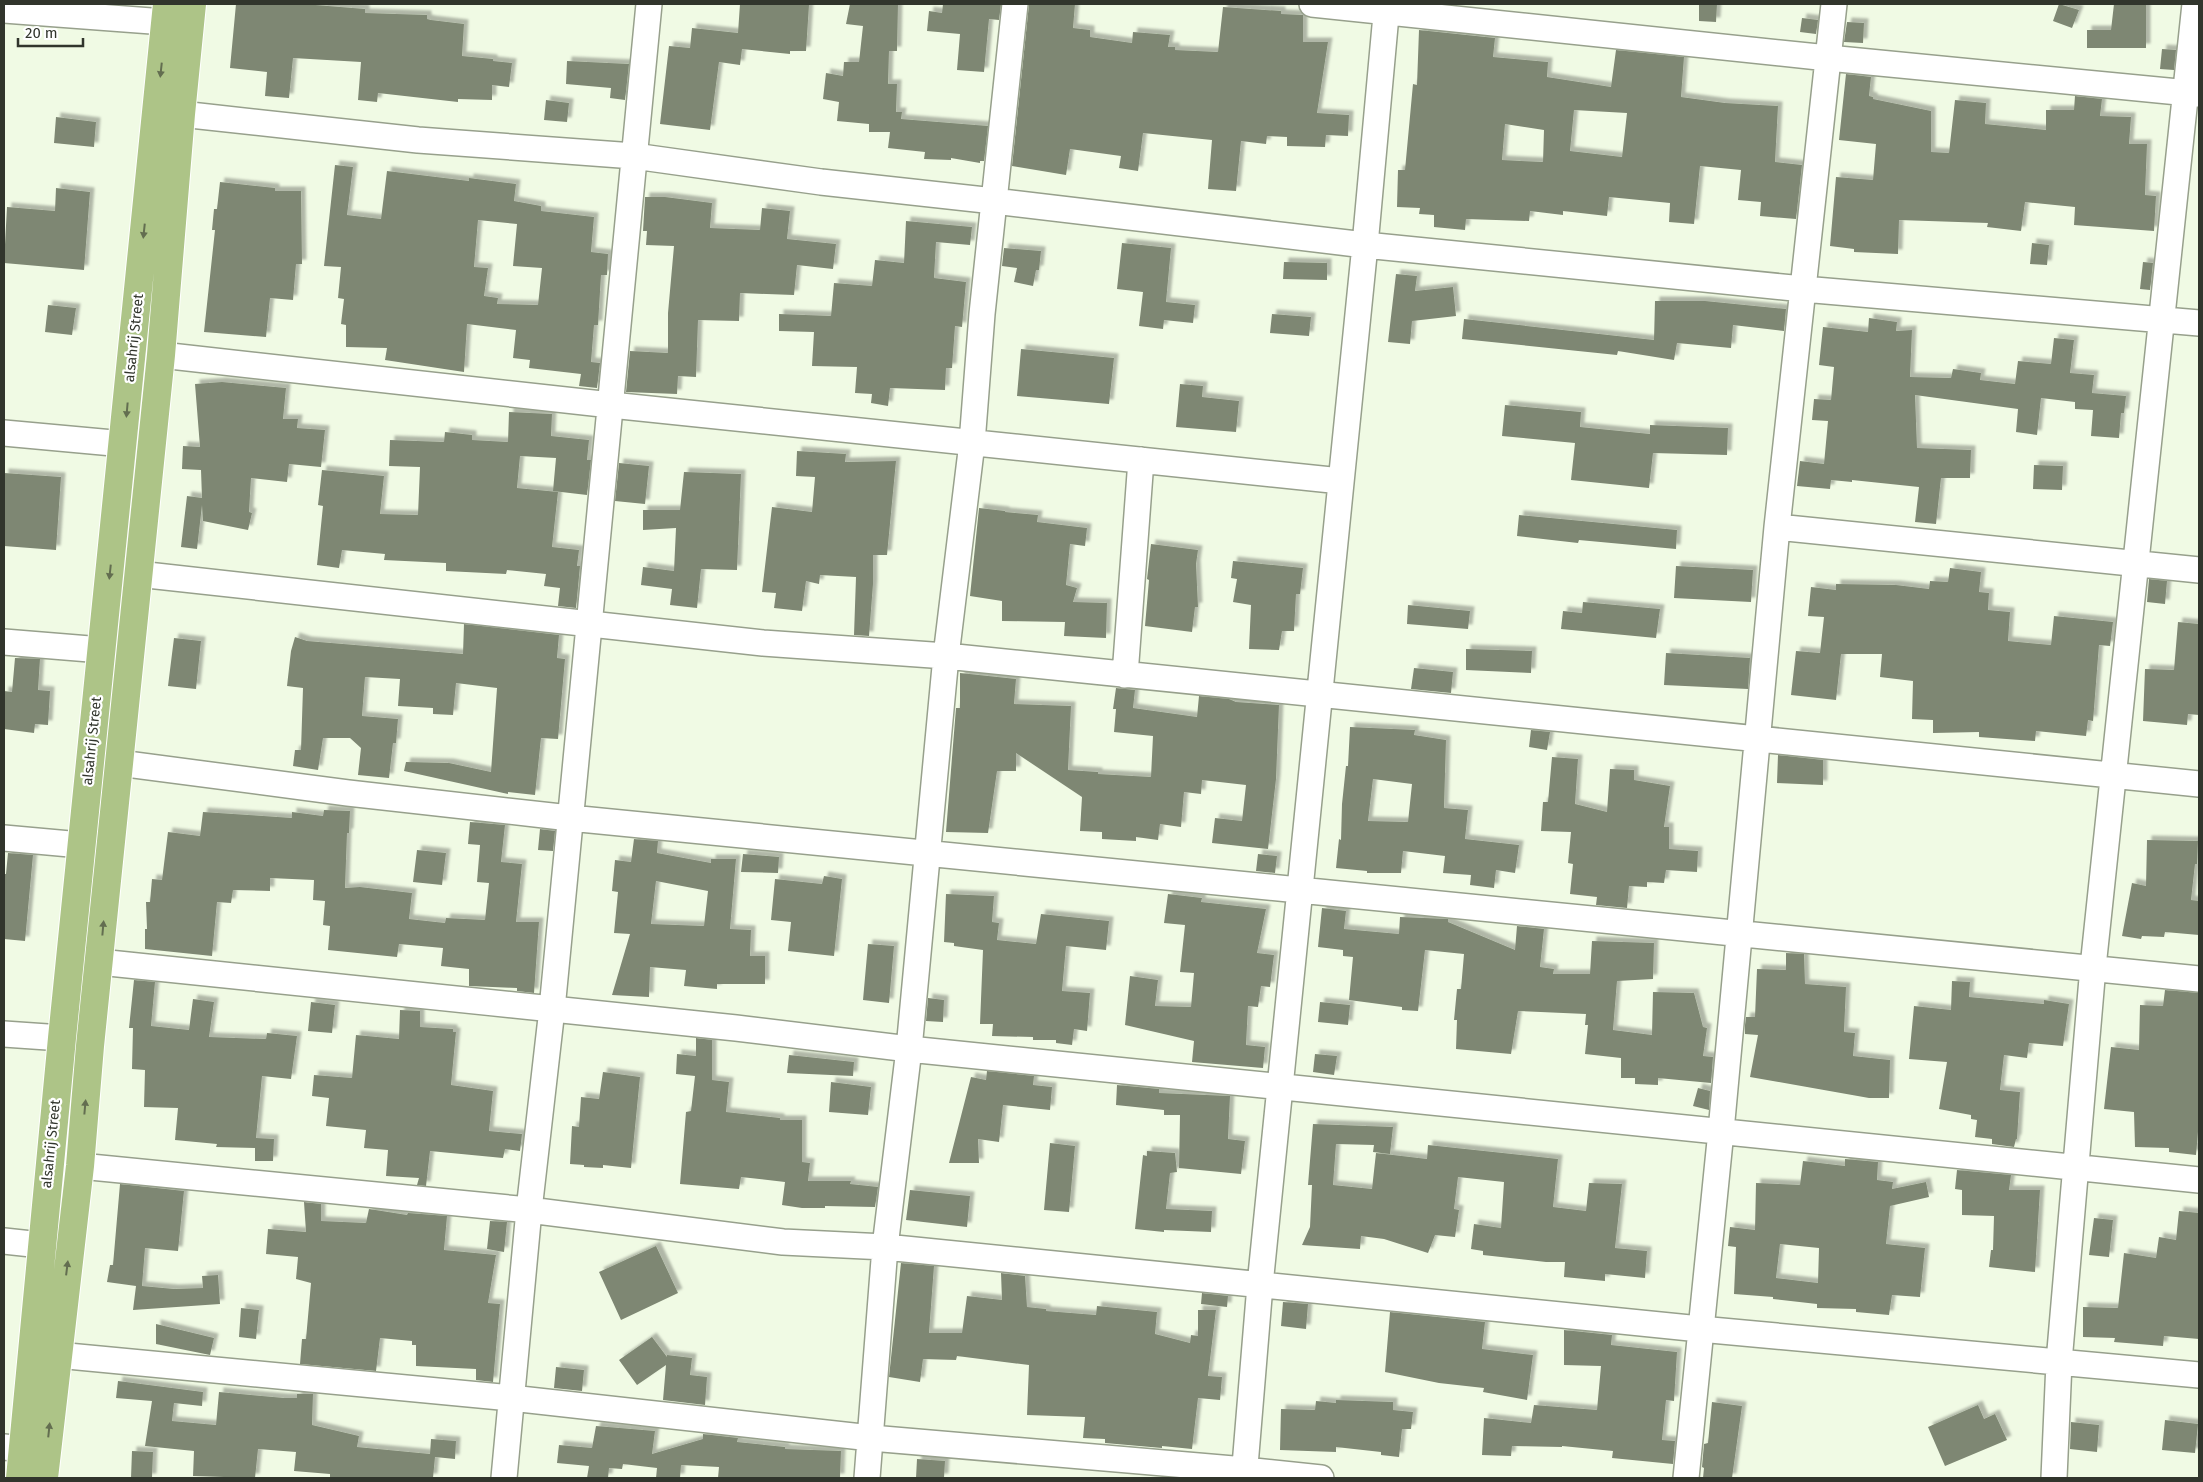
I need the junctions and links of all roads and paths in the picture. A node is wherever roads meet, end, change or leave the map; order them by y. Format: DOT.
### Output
graph roads {
  1 [pos="192,4"];
  2 [pos="649,4"];
  3 [pos="1015,4"];
  4 [pos="1312,4"];
  5 [pos="1834,4"];
  6 [pos="2195,4"];
  7 [pos="1386,8"];
  8 [pos="4,10"];
  9 [pos="166,13"];
  10 [pos="1828,58"];
  11 [pos="2192,93"];
  12 [pos="181,114"];
  13 [pos="634,156"];
  14 [pos="994,201"];
  15 [pos="1365,245"];
  16 [pos="1804,289"];
  17 [pos="2162,320"];
  18 [pos="2199,323"];
  19 [pos="162,355"];
  20 [pos="611,405"];
  21 [pos="4,433"];
  22 [pos="972,443"];
  23 [pos="124,444"];
  24 [pos="1141,460"];
  25 [pos="1341,481"];
  26 [pos="1777,527"];
  27 [pos="2135,563"];
  28 [pos="2199,570"];
  29 [pos="138,574"];
  30 [pos="590,623"];
  31 [pos="4,642"];
  32 [pos="102,650"];
  33 [pos="946,656"];
  34 [pos="1125,675"];
  35 [pos="1320,695"];
  36 [pos="1758,739"];
  37 [pos="119,762"];
  38 [pos="2112,774"];
  39 [pos="2199,784"];
  40 [pos="570,818"];
  41 [pos="4,838"];
  42 [pos="82,845"];
  43 [pos="928,852"];
  44 [pos="1299,891"];
  45 [pos="1738,932"];
  46 [pos="99,962"];
  47 [pos="2093,967"];
  48 [pos="2199,979"];
  49 [pos="552,1009"];
  50 [pos="4,1034"];
  51 [pos="62,1038"];
  52 [pos="909,1049"];
  53 [pos="1279,1086"];
  54 [pos="1721,1131"];
  55 [pos="80,1166"];
  56 [pos="2077,1168"];
  57 [pos="2199,1180"];
  58 [pos="529,1210"];
  59 [pos="4,1241"];
  60 [pos="42,1245"];
  61 [pos="885,1247"];
  62 [pos="1260,1285"];
  63 [pos="1700,1329"];
  64 [pos="57,1356"];
  65 [pos="2059,1362"];
  66 [pos="2199,1375"];
  67 [pos="511,1398"];
  68 [pos="871,1438"];
  69 [pos="13,1448"];
  70 [pos="1244,1474"];
  71 [pos="20,1478"];
  72 [pos="44,1478"];
  73 [pos="504,1478"];
  74 [pos="867,1478"];
  75 [pos="1321,1478"];
  76 [pos="1686,1478"];
  77 [pos="2054,1478"];
  1 -- 12 [label="main road"];
  2 -- 13 [label="street"];
  3 -- 14 [label="street"];
  4 -- 7 [label="street"];
  5 -- 10 [label="street"];
  6 -- 11 [label="street"];
  7 -- 10 [label="street"];
  7 -- 15 [label="street"];
  8 -- 9 [label="street"];
  9 -- 23 [label="main road, alsahrij Street, one-way"];
  10 -- 11 [label="street"];
  10 -- 16 [label="street"];
  11 -- 17 [label="street"];
  12 -- 13 [label="street"];
  12 -- 19 [label="main road"];
  13 -- 14 [label="street"];
  13 -- 20 [label="street"];
  14 -- 15 [label="street"];
  14 -- 22 [label="street"];
  15 -- 16 [label="street"];
  15 -- 25 [label="street"];
  16 -- 17 [label="street"];
  16 -- 26 [label="street"];
  17 -- 18 [label="street"];
  17 -- 27 [label="street"];
  19 -- 20 [label="street"];
  19 -- 29 [label="main road"];
  20 -- 22 [label="street"];
  20 -- 30 [label="street"];
  21 -- 23 [label="street"];
  22 -- 24 [label="street"];
  22 -- 33 [label="street"];
  23 -- 32 [label="main road, alsahrij Street, one-way"];
  24 -- 25 [label="street"];
  24 -- 34 [label="street"];
  25 -- 35 [label="street"];
  26 -- 27 [label="street"];
  26 -- 36 [label="street"];
  27 -- 28 [label="street"];
  27 -- 38 [label="street"];
  29 -- 30 [label="street"];
  29 -- 37 [label="main road"];
  30 -- 33 [label="street"];
  30 -- 40 [label="street"];
  31 -- 32 [label="street"];
  32 -- 42 [label="main road, alsahrij Street"];
  33 -- 34 [label="street"];
  33 -- 43 [label="street"];
  34 -- 35 [label="street"];
  35 -- 36 [label="street"];
  35 -- 44 [label="street"];
  36 -- 38 [label="street"];
  36 -- 45 [label="street"];
  37 -- 40 [label="street"];
  46 -- 37 [label="main road, one-way"];
  38 -- 39 [label="street"];
  38 -- 47 [label="street"];
  40 -- 43 [label="street"];
  40 -- 49 [label="street"];
  41 -- 42 [label="street"];
  42 -- 51 [label="main road, alsahrij Street"];
  43 -- 44 [label="street"];
  43 -- 52 [label="street"];
  44 -- 45 [label="street"];
  44 -- 53 [label="street"];
  45 -- 47 [label="street"];
  45 -- 54 [label="street"];
  46 -- 49 [label="street"];
  55 -- 46 [label="main road, one-way"];
  47 -- 48 [label="street"];
  47 -- 56 [label="street"];
  49 -- 52 [label="street"];
  49 -- 58 [label="street"];
  50 -- 51 [label="street"];
  51 -- 60 [label="main road, alsahrij Street"];
  52 -- 53 [label="street"];
  52 -- 61 [label="street"];
  53 -- 54 [label="street"];
  53 -- 62 [label="street"];
  54 -- 56 [label="street"];
  54 -- 63 [label="street"];
  55 -- 58 [label="street"];
  64 -- 55 [label="main road, one-way"];
  56 -- 57 [label="street"];
  56 -- 65 [label="street"];
  58 -- 61 [label="street"];
  58 -- 67 [label="street"];
  59 -- 60 [label="street"];
  60 -- 69 [label="main road, alsahrij Street"];
  61 -- 62 [label="street"];
  61 -- 68 [label="street"];
  62 -- 63 [label="street"];
  62 -- 70 [label="street"];
  63 -- 65 [label="street"];
  63 -- 76 [label="street"];
  64 -- 67 [label="street"];
  72 -- 64 [label="main road, one-way"];
  65 -- 66 [label="street"];
  65 -- 77 [label="street"];
  67 -- 68 [label="street"];
  67 -- 73 [label="street"];
  68 -- 70 [label="street"];
  68 -- 74 [label="street"];
  69 -- 71 [label="main road, alsahrij Street"];
  70 -- 75 [label="street"];
}
